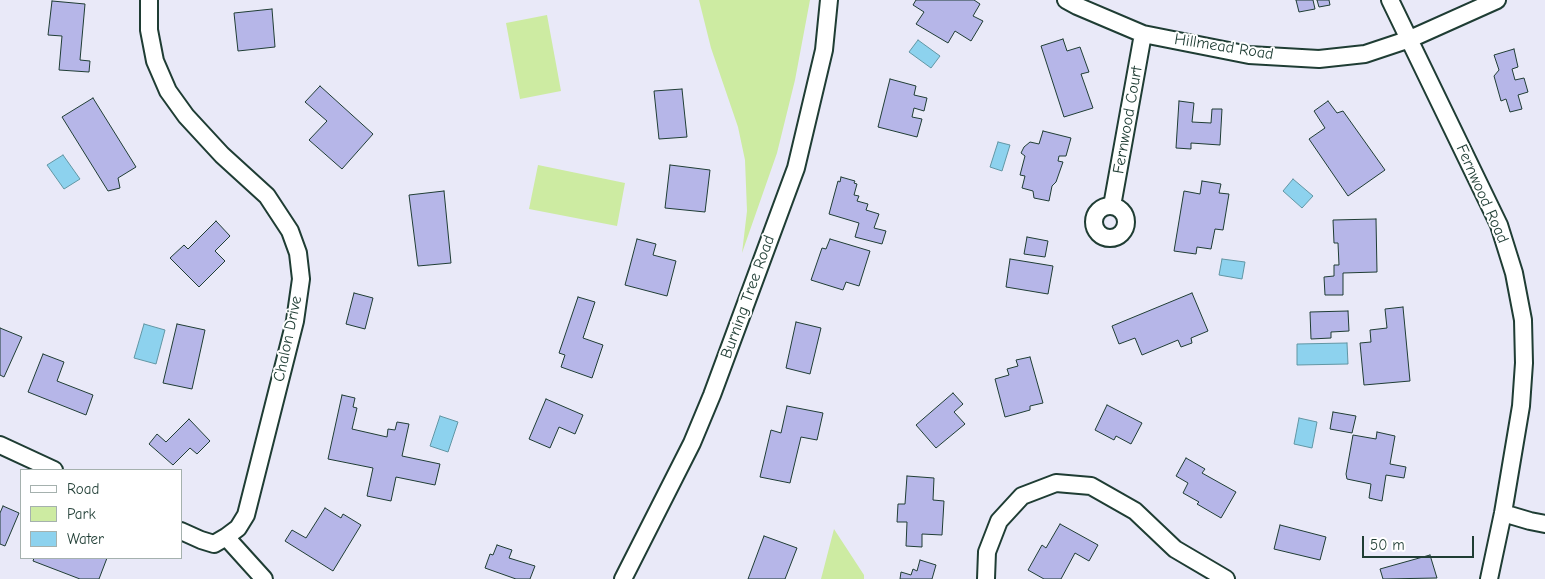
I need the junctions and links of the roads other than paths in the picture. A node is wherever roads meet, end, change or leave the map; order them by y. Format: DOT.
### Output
graph roads {
  1 [pos="149,0"];
  2 [pos="829,0"];
  3 [pos="1066,0"];
  4 [pos="1390,0"];
  5 [pos="1497,0"];
  6 [pos="1144,34"];
  7 [pos="1410,39"];
  8 [pos="1112,206"];
  9 [pos="0,445"];
  10 [pos="52,469"];
  11 [pos="1503,513"];
  12 [pos="1545,524"];
  13 [pos="182,531"];
  14 [pos="226,537"];
  15 [pos="264,579"];
  16 [pos="624,579"];
  17 [pos="986,579"];
  18 [pos="1226,579"];
  19 [pos="1489,579"];
  1 -- 14 [label="street, Chalon Drive"];
  2 -- 16 [label="street, Burning Tree Road"];
  3 -- 6 [label="street, Hillmead Road"];
  4 -- 7 [label="street, Fernwood Road"];
  5 -- 7 [label="street, Hillmead Road"];
  6 -- 7 [label="street, Hillmead Road"];
  6 -- 8 [label="street, Fernwood Court"];
  7 -- 11 [label="street, Fernwood Road"];
  9 -- 10 [label="street"];
  11 -- 12 [label="street"];
  11 -- 19 [label="street, Fernwood Road"];
  13 -- 14 [label="street"];
  14 -- 15 [label="street"];
  17 -- 18 [label="street"];
}
